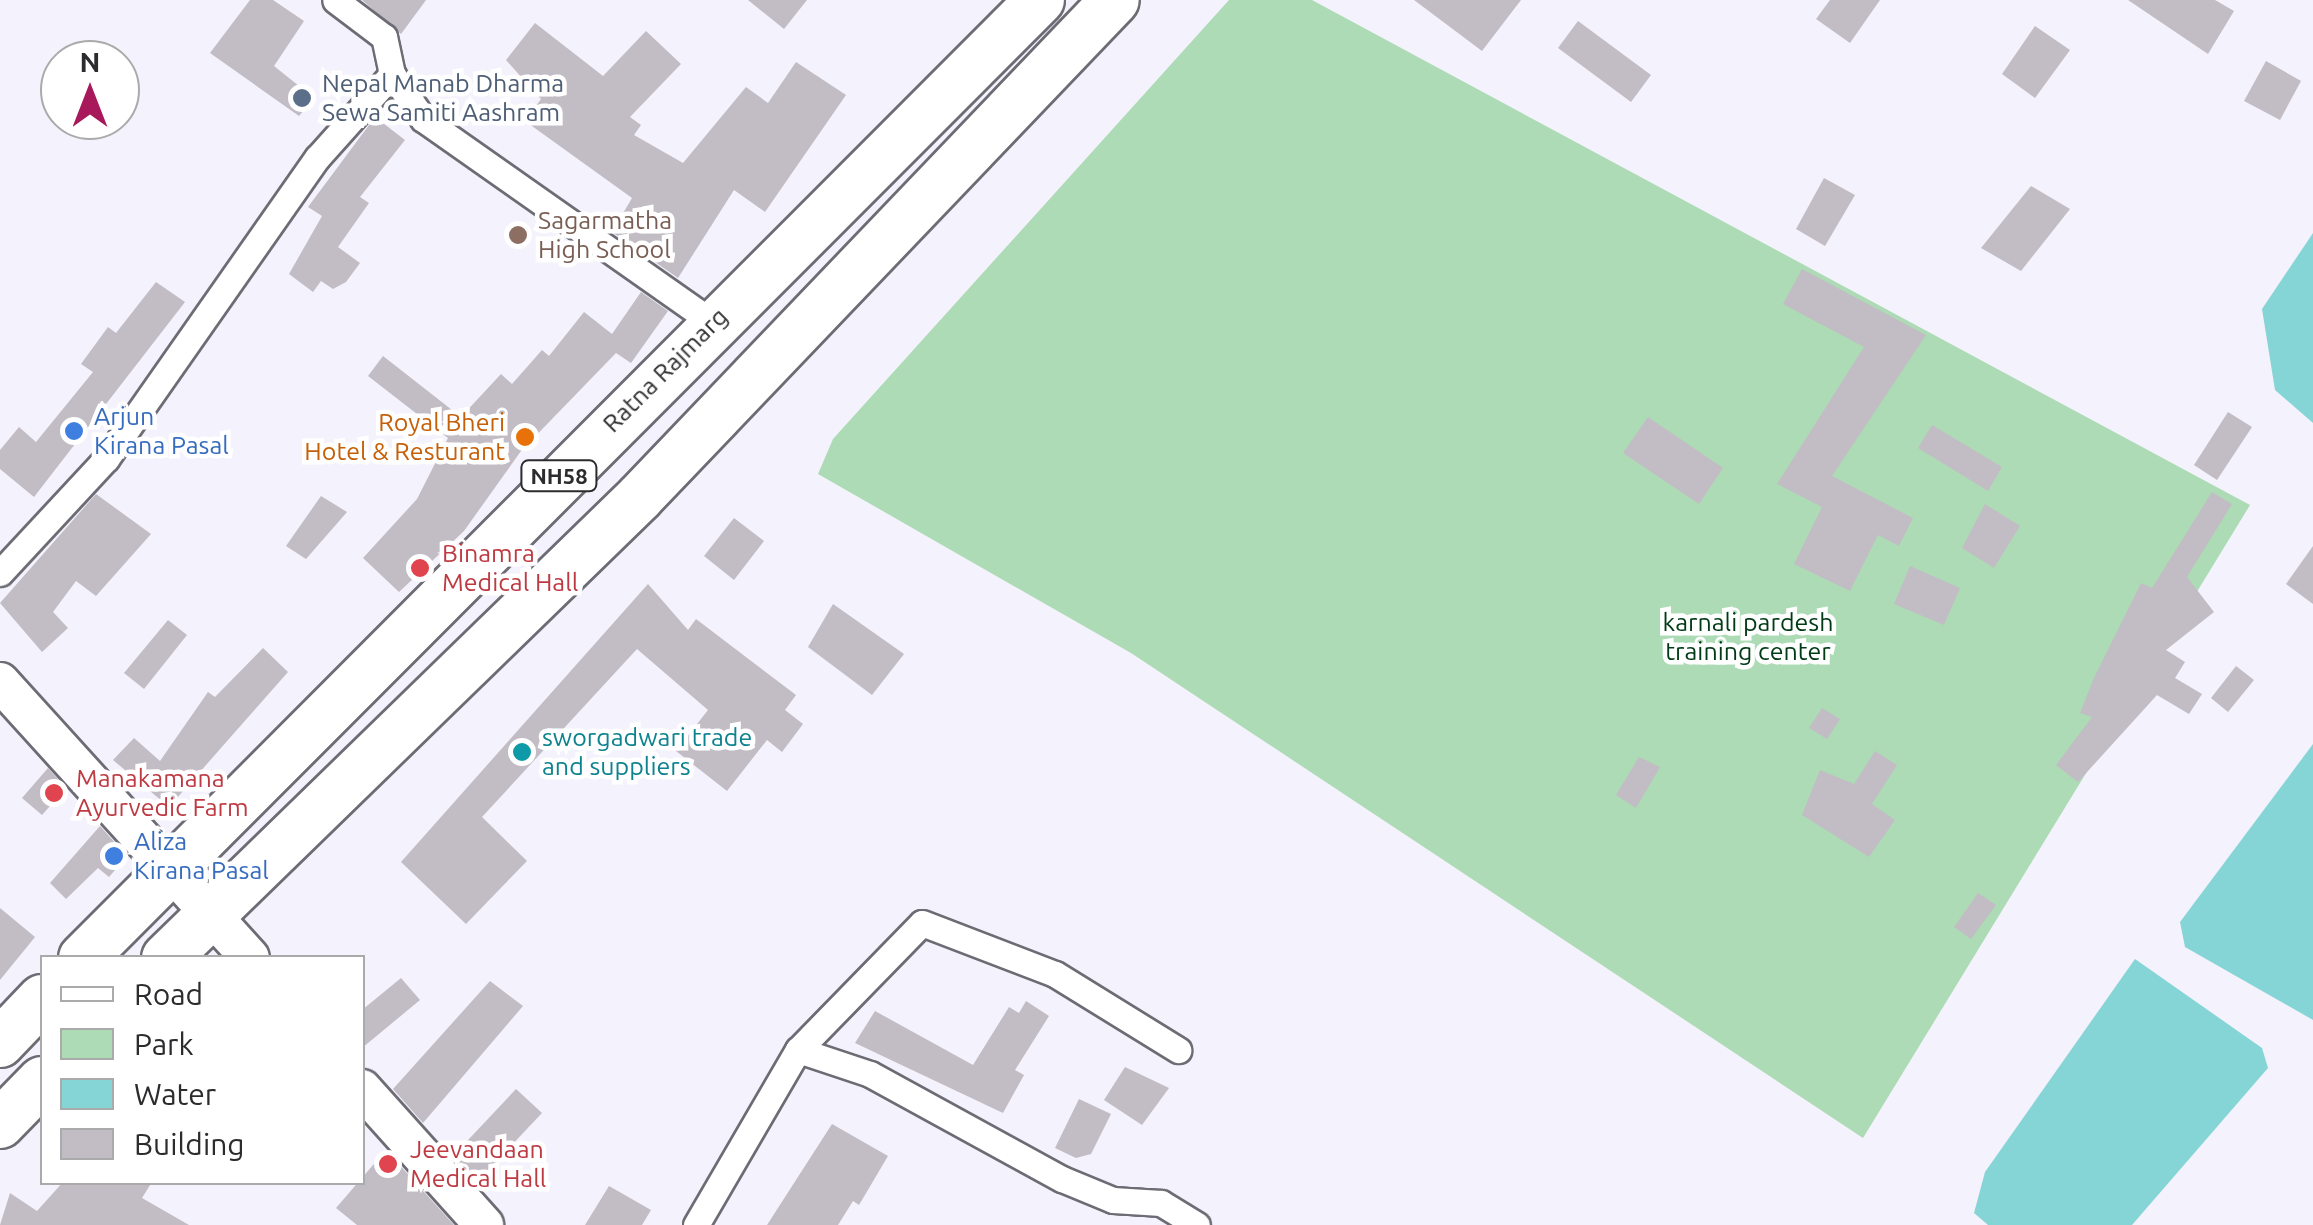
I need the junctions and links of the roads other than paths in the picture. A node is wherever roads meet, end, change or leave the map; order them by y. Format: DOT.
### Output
graph roads {
  1 [pos="335,0"];
  2 [pos="1040,0"];
  3 [pos="1115,0"];
  4 [pos="392,74"];
  5 [pos="713,323"];
  6 [pos="0,573"];
  7 [pos="0,682"];
  8 [pos="172,866"];
  9 [pos="213,911"];
  10 [pos="86,955"];
  11 [pos="169,955"];
  12 [pos="248,955"];
  13 [pos="40,1001"];
  14 [pos="0,1042"];
  15 [pos="798,1050"];
  16 [pos="1178,1050"];
  17 [pos="40,1083"];
  18 [pos="365,1092"];
  19 [pos="0,1124"];
  20 [pos="484,1225"];
  21 [pos="696,1225"];
  22 [pos="1198,1225"];
  1 -- 4 [label="street"];
  2 -- 5 [label="highway, Ratna Rajmarg / NH58"];
  3 -- 9 [label="highway, NH58"];
  4 -- 5 [label="street"];
  4 -- 6 [label="street"];
  5 -- 8 [label="highway, Ratna Rajmarg / NH58"];
  7 -- 8 [label="street"];
  8 -- 9 [label="street"];
  8 -- 10 [label="highway, Ratna Rajmarg / NH58"];
  9 -- 11 [label="highway, NH58"];
  9 -- 12 [label="street"];
  13 -- 14 [label="highway"];
  15 -- 16 [label="street"];
  15 -- 21 [label="street"];
  15 -- 22 [label="street"];
  17 -- 19 [label="highway"];
  18 -- 20 [label="street"];
}
